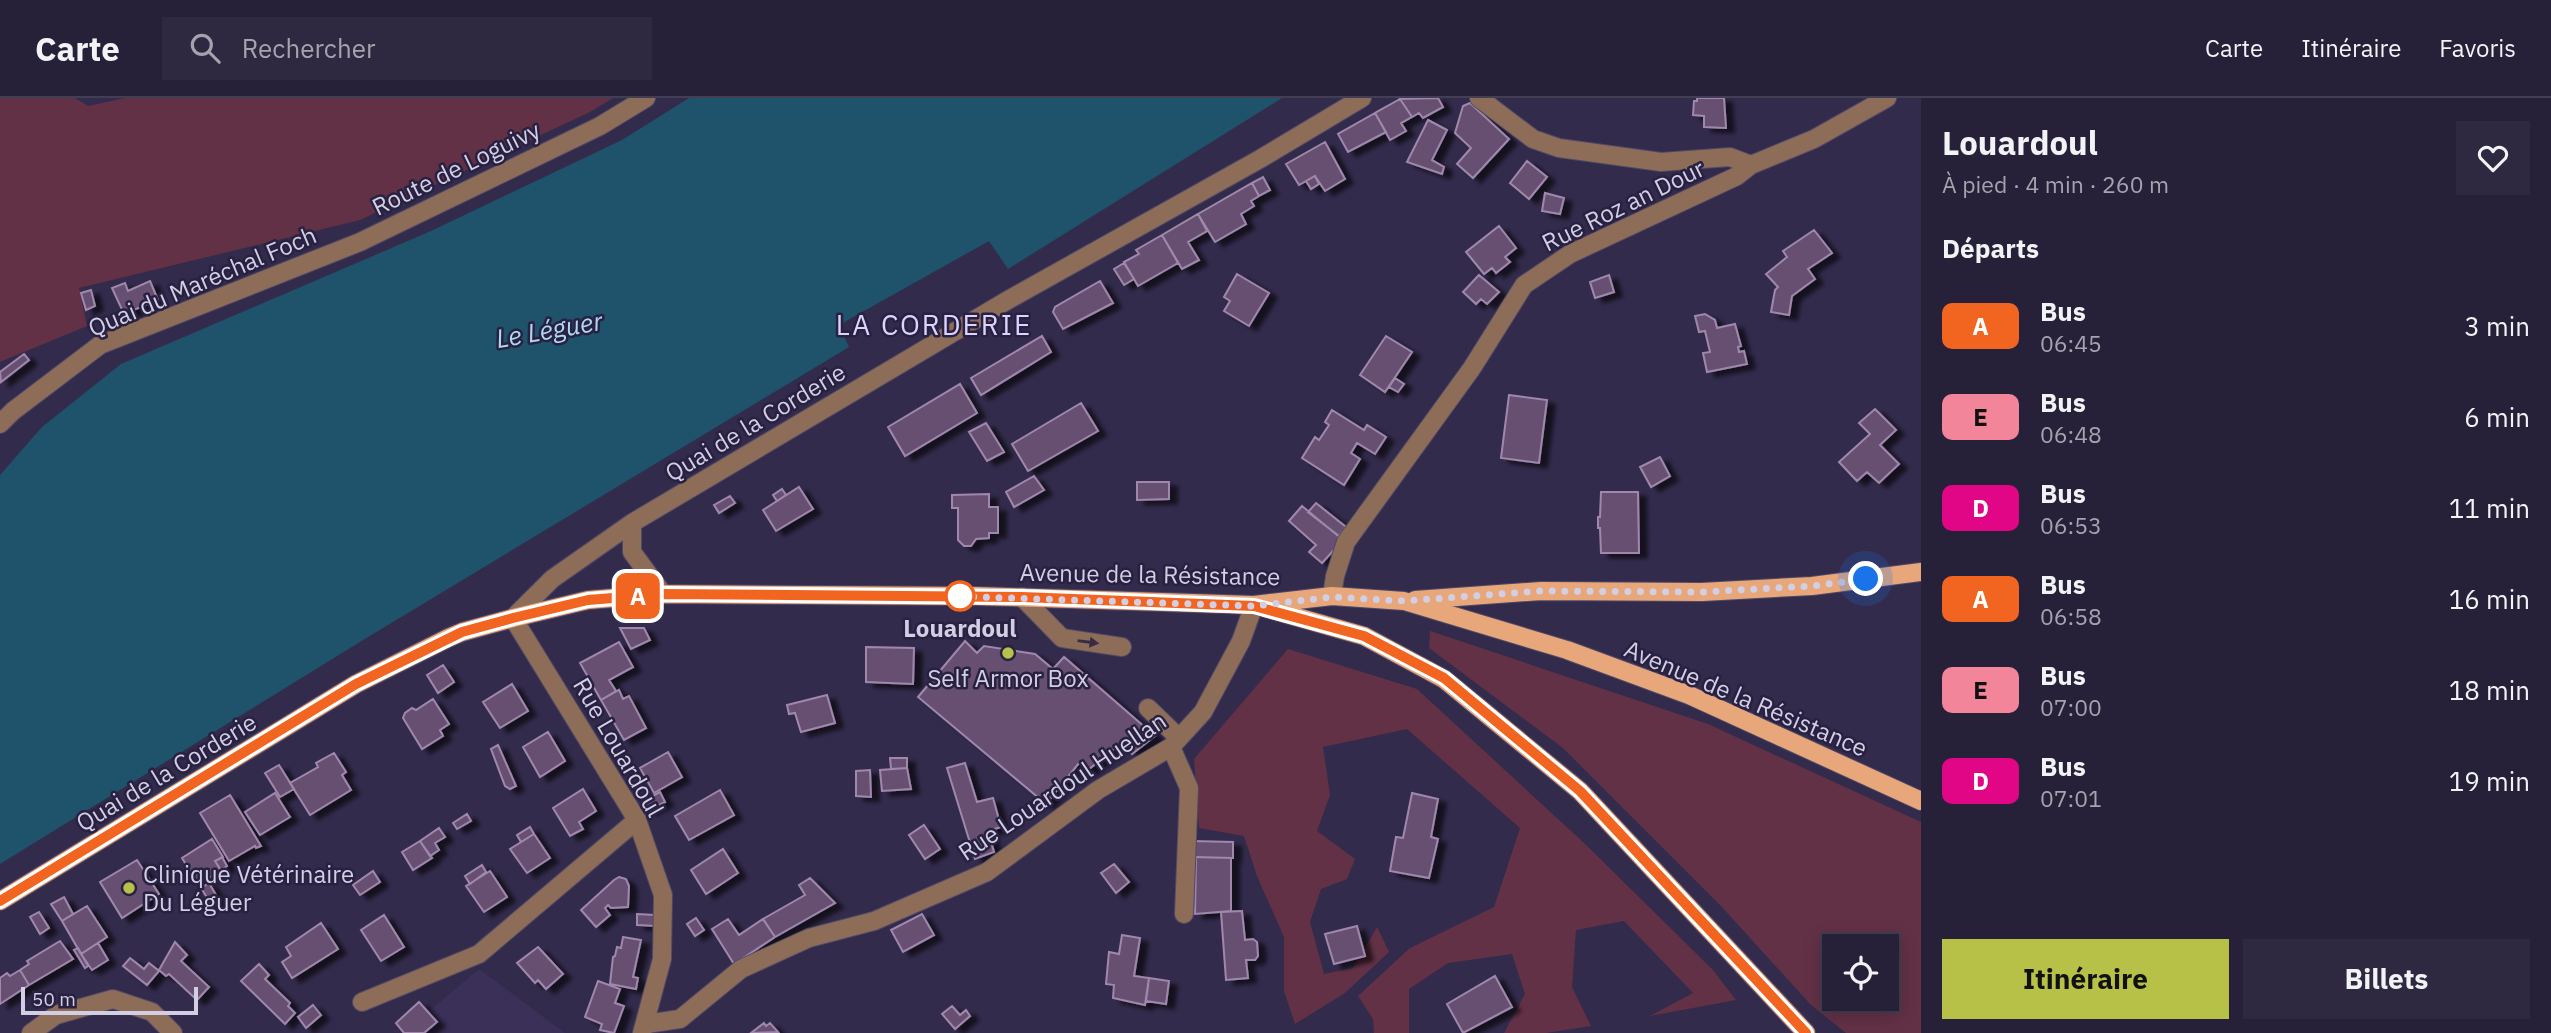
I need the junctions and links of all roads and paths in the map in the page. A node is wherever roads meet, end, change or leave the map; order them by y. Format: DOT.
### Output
graph roads {
  1 [pos="646,98"];
  2 [pos="1362,98"];
  3 [pos="1479,98"];
  4 [pos="1887,98"];
  5 [pos="1751,165"];
  6 [pos="360,242"];
  7 [pos="0,424"];
  8 [pos="632,523"];
  9 [pos="1921,572"];
  10 [pos="663,594"];
  11 [pos="1022,597"];
  12 [pos="1332,597"];
  13 [pos="1404,601"];
  14 [pos="1254,606"];
  15 [pos="513,618"];
  16 [pos="1122,647"];
  17 [pos="356,684"];
  18 [pos="1148,708"];
  19 [pos="1175,743"];
  20 [pos="1921,801"];
  21 [pos="638,820"];
  22 [pos="0,901"];
  23 [pos="1184,914"];
  24 [pos="362,1002"];
  25 [pos="644,1029"];
  26 [pos="31,1033"];
  27 [pos="173,1033"];
  28 [pos="1806,1033"];
  1 -- 6 [label="street, Route de Loguivy"];
  2 -- 8 [label="street, Quai de la Corderie"];
  3 -- 5 [label="street"];
  4 -- 5 [label="street, Rue Roz an Dour"];
  5 -- 12 [label="street, Rue Roz an Dour"];
  6 -- 7 [label="street, Quai du Maréchal Foch"];
  8 -- 10 [label="street"];
  8 -- 15 [label="street, Quai de la Corderie"];
  9 -- 13 [label="main road"];
  10 -- 11 [label="main road, Avenue de la Résistance"];
  10 -- 15 [label="main road, Avenue de la Résistance"];
  11 -- 14 [label="main road, Avenue de la Résistance"];
  11 -- 16 [label="street, one-way"];
  12 -- 13 [label="main road, Avenue de la Résistance"];
  12 -- 14 [label="main road, Avenue de la Résistance"];
  13 -- 20 [label="main road, Avenue de la Résistance"];
  14 -- 19 [label="street, Rue Louardoul Huellan"];
  14 -- 28 [label="main road"];
  15 -- 17 [label="main road, Avenue de la Résistance"];
  15 -- 21 [label="street, Rue Louardoul"];
  17 -- 22 [label="main road, Quai de la Corderie"];
  18 -- 19 [label="street"];
  19 -- 23 [label="street"];
  19 -- 25 [label="street, Rue Louardoul Huellan"];
  21 -- 24 [label="street"];
  21 -- 25 [label="street, Rue Louardoul"];
  26 -- 27 [label="street"];
}
